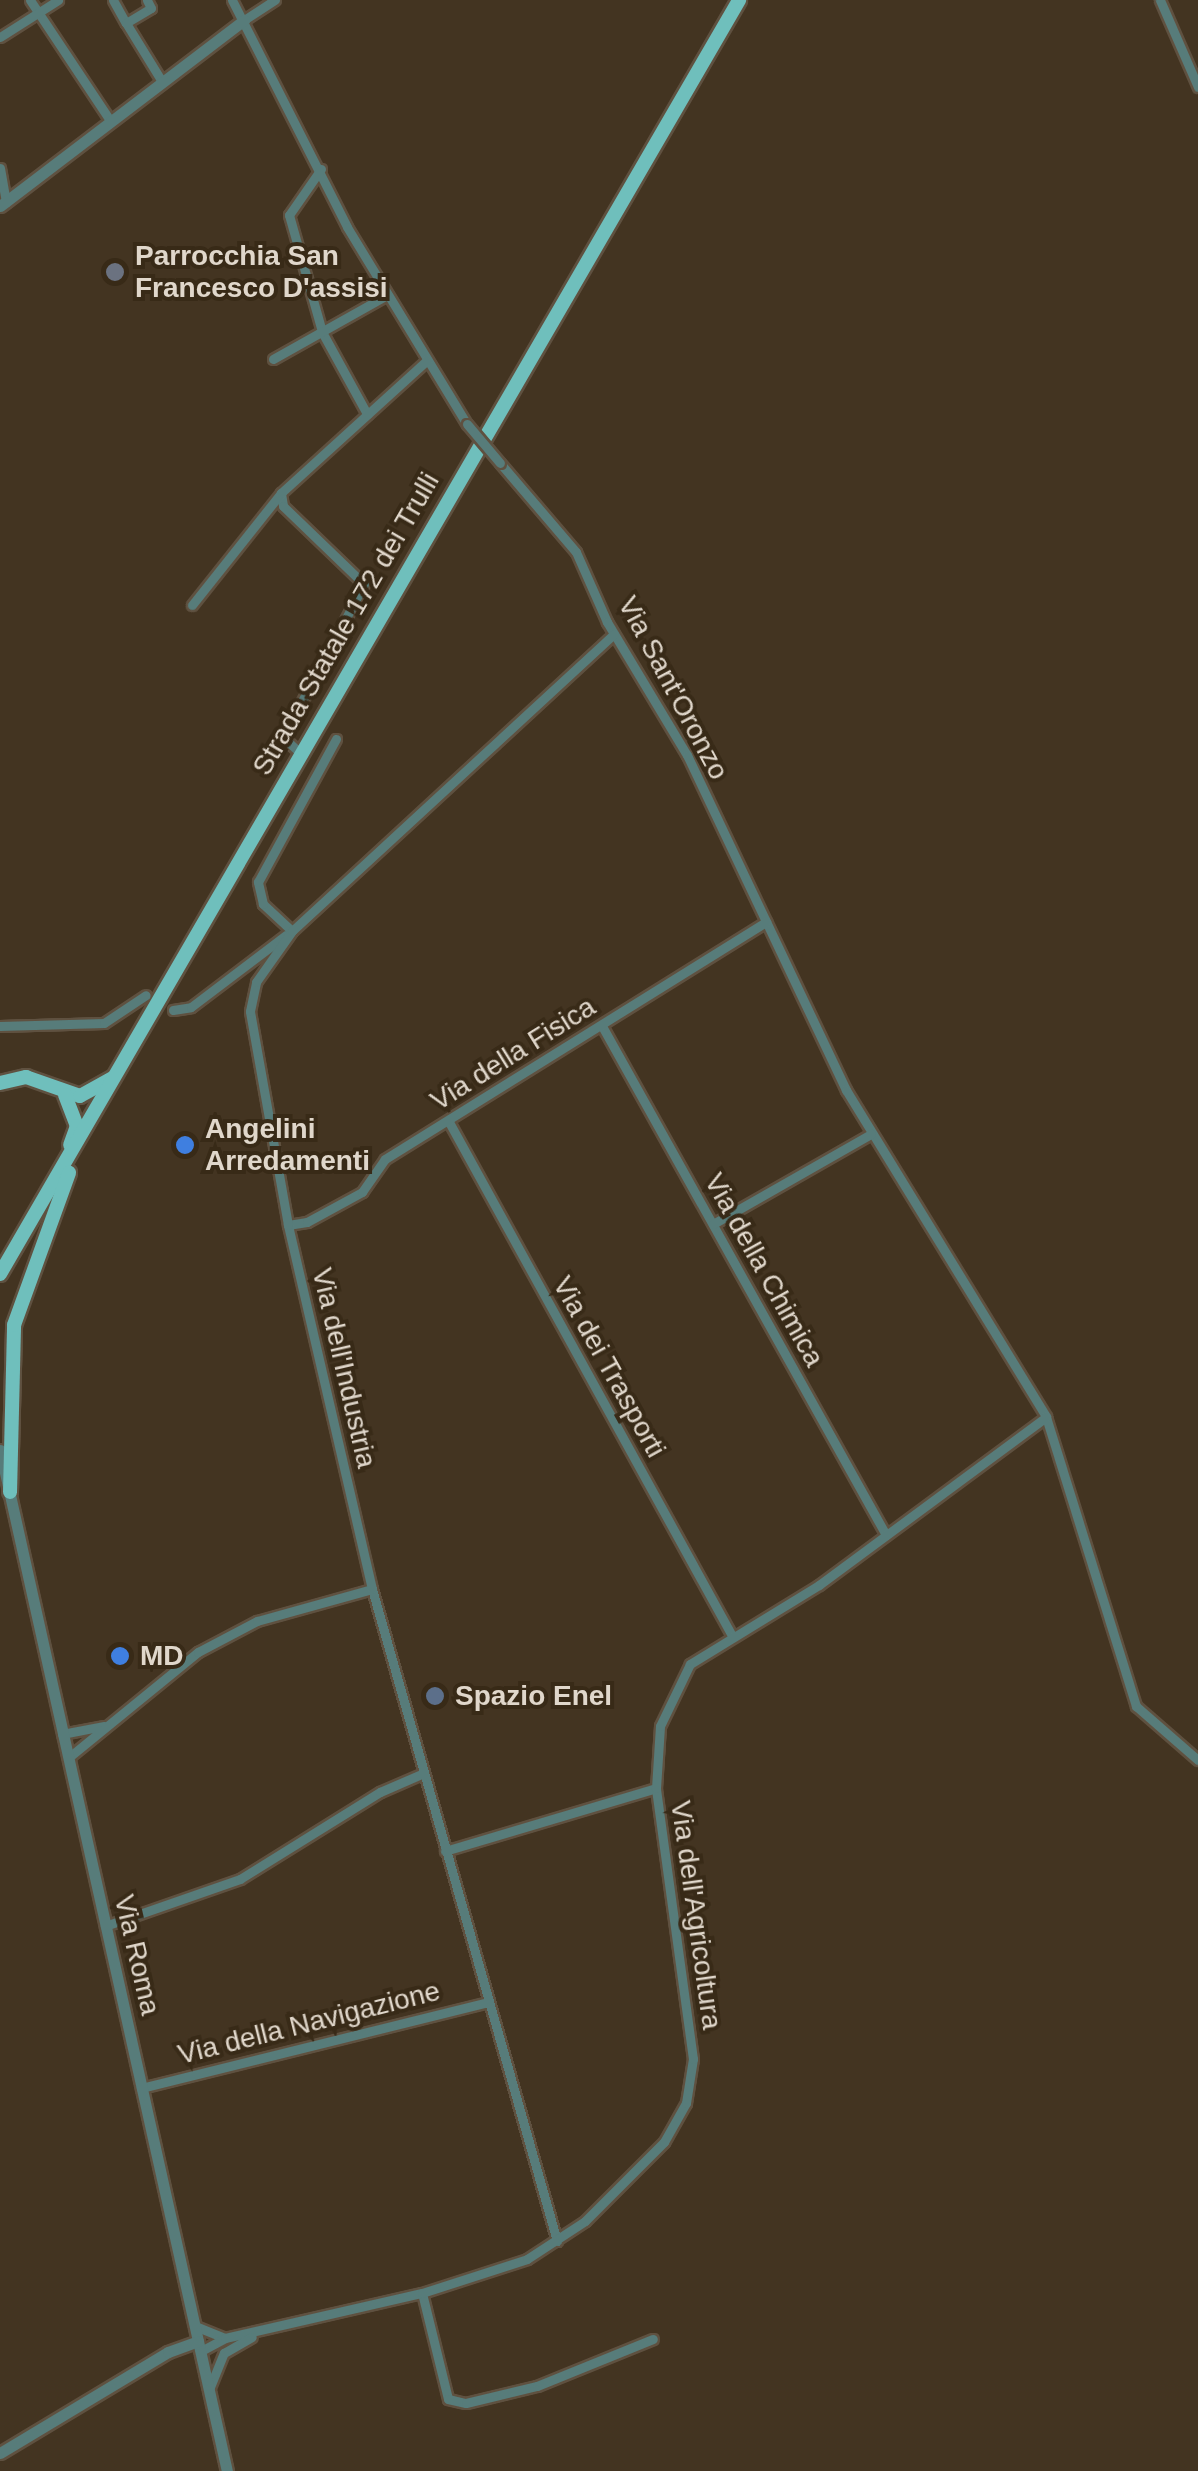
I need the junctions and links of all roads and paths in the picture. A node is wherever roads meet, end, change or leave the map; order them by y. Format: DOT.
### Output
graph roads {
  1 [pos="30,0"];
  2 [pos="58,0"];
  3 [pos="113,0"];
  4 [pos="146,0"];
  5 [pos="232,0"];
  6 [pos="275,0"];
  7 [pos="739,0"];
  8 [pos="1160,0"];
  9 [pos="38,13"];
  10 [pos="244,20"];
  11 [pos="126,23"];
  12 [pos="0,37"];
  13 [pos="161,80"];
  14 [pos="1198,87"];
  15 [pos="110,118"];
  16 [pos="321,169"];
  17 [pos="2,170"];
  18 [pos="28,184"];
  19 [pos="2,202"];
  20 [pos="387,295"];
  21 [pos="322,332"];
  22 [pos="273,359"];
  23 [pos="426,361"];
  24 [pos="367,414"];
  25 [pos="281,493"];
  26 [pos="192,605"];
  27 [pos="614,634"];
  28 [pos="336,739"];
  29 [pos="301,754"];
  30 [pos="766,922"];
  31 [pos="292,931"];
  32 [pos="240,967"];
  33 [pos="256,982"];
  34 [pos="146,995"];
  35 [pos="173,1010"];
  36 [pos="0,1026"];
  37 [pos="602,1026"];
  38 [pos="120,1071"];
  39 [pos="0,1083"];
  40 [pos="65,1095"];
  41 [pos="96,1112"];
  42 [pos="448,1122"];
  43 [pos="872,1134"];
  44 [pos="62,1170"];
  45 [pos="713,1224"];
  46 [pos="288,1225"];
  47 [pos="0,1274"];
  48 [pos="1046,1417"];
  49 [pos="0,1450"];
  50 [pos="0,1473"];
  51 [pos="10,1492"];
  52 [pos="886,1535"];
  53 [pos="372,1589"];
  54 [pos="730,1634"];
  55 [pos="106,1725"];
  56 [pos="62,1734"];
  57 [pos="68,1758"];
  58 [pos="1198,1760"];
  59 [pos="424,1774"];
  60 [pos="656,1788"];
  61 [pos="445,1851"];
  62 [pos="105,1926"];
  63 [pos="488,2002"];
  64 [pos="141,2088"];
  65 [pos="557,2241"];
  66 [pos="422,2293"];
  67 [pos="195,2326"];
  68 [pos="255,2336"];
  69 [pos="225,2338"];
  70 [pos="654,2340"];
  71 [pos="199,2346"];
  72 [pos="224,2354"];
  73 [pos="209,2391"];
  74 [pos="0,2453"];
  75 [pos="227,2471"];
  1 -- 9 [label="street"];
  2 -- 9 [label="street"];
  3 -- 11 [label="street"];
  4 -- 11 [label="street"];
  5 -- 10 [label="street, Via Sant'Oronzo"];
  6 -- 10 [label="street"];
  7 -- 29 [label="main road, Strada Statale 172 dei Trulli"];
  8 -- 14 [label="street"];
  9 -- 12 [label="street"];
  9 -- 15 [label="street"];
  10 -- 13 [label="street"];
  10 -- 16 [label="street, Via Sant'Oronzo"];
  11 -- 13 [label="street"];
  13 -- 15 [label="street"];
  15 -- 18 [label="street"];
  16 -- 20 [label="street, Via Sant'Oronzo"];
  16 -- 21 [label="street"];
  17 -- 18 [label="street"];
  17 -- 19 [label="street"];
  18 -- 19 [label="street"];
  20 -- 21 [label="street"];
  20 -- 23 [label="street, Via Sant'Oronzo"];
  21 -- 22 [label="street"];
  21 -- 24 [label="street"];
  23 -- 24 [label="street"];
  23 -- 27 [label="street, Via Sant'Oronzo, bridge"];
  24 -- 25 [label="street"];
  25 -- 26 [label="street"];
  25 -- 29 [label="street"];
  27 -- 30 [label="street, Via Sant'Oronzo"];
  27 -- 31 [label="street, Via dell'Industria"];
  28 -- 31 [label="street"];
  29 -- 38 [label="main road, Strada Statale 172 dei Trulli"];
  30 -- 37 [label="street, Via della Fisica"];
  30 -- 43 [label="street, Via Sant'Oronzo"];
  31 -- 32 [label="street"];
  31 -- 33 [label="street, Via dell'Industria"];
  32 -- 33 [label="street"];
  32 -- 35 [label="street"];
  33 -- 46 [label="street, Via dell'Industria"];
  34 -- 36 [label="street"];
  37 -- 42 [label="street, Via della Fisica"];
  37 -- 45 [label="street, Via della Chimica"];
  38 -- 40 [label="main road"];
  38 -- 41 [label="main road, Strada Statale 172 dei Trulli"];
  39 -- 40 [label="main road"];
  40 -- 44 [label="main road"];
  41 -- 44 [label="main road, Strada Statale 172 dei Trulli"];
  41 -- 51 [label="main road"];
  42 -- 46 [label="street, Via della Fisica"];
  42 -- 54 [label="street, Via dei Trasporti"];
  43 -- 45 [label="street"];
  43 -- 48 [label="street, Via Sant'Oronzo"];
  44 -- 47 [label="main road, Strada Statale 172 dei Trulli"];
  45 -- 52 [label="street, Via della Chimica"];
  46 -- 53 [label="street, Via dell'Industria"];
  48 -- 52 [label="street, Via dell'Agricoltura"];
  48 -- 58 [label="street, Via Sant'Oronzo"];
  49 -- 51 [label="street, Via Roma"];
  50 -- 51 [label="main road"];
  51 -- 56 [label="street, Via Roma"];
  52 -- 54 [label="street, Via dell'Agricoltura"];
  53 -- 55 [label="street"];
  53 -- 59 [label="street, Via dell'Industria"];
  54 -- 60 [label="street, Via dell'Agricoltura"];
  55 -- 56 [label="street"];
  55 -- 57 [label="street"];
  56 -- 57 [label="street, Via Roma"];
  57 -- 62 [label="street, Via Roma"];
  59 -- 61 [label="street, Via dell'Industria"];
  59 -- 62 [label="street"];
  60 -- 61 [label="street"];
  60 -- 65 [label="street, Via dell'Agricoltura"];
  61 -- 63 [label="street, Via dell'Industria"];
  62 -- 64 [label="street, Via Roma"];
  63 -- 64 [label="street, Via della Navigazione"];
  63 -- 65 [label="street, Via dell'Industria"];
  64 -- 67 [label="street, Via Roma"];
  65 -- 66 [label="street, Via dell'Agricoltura"];
  66 -- 68 [label="street, Via dell'Agricoltura"];
  66 -- 70 [label="street"];
  67 -- 69 [label="street, Via dell'Agricoltura"];
  67 -- 71 [label="street, Via Roma"];
  68 -- 69 [label="street, Via dell'Agricoltura"];
  68 -- 72 [label="street, Via dell'Agricoltura"];
  69 -- 71 [label="street, Via dell'Agricoltura"];
  71 -- 72 [label="street"];
  71 -- 73 [label="street, Via Roma"];
  71 -- 74 [label="street"];
  72 -- 73 [label="street"];
  73 -- 75 [label="street, Via Roma"];
}
